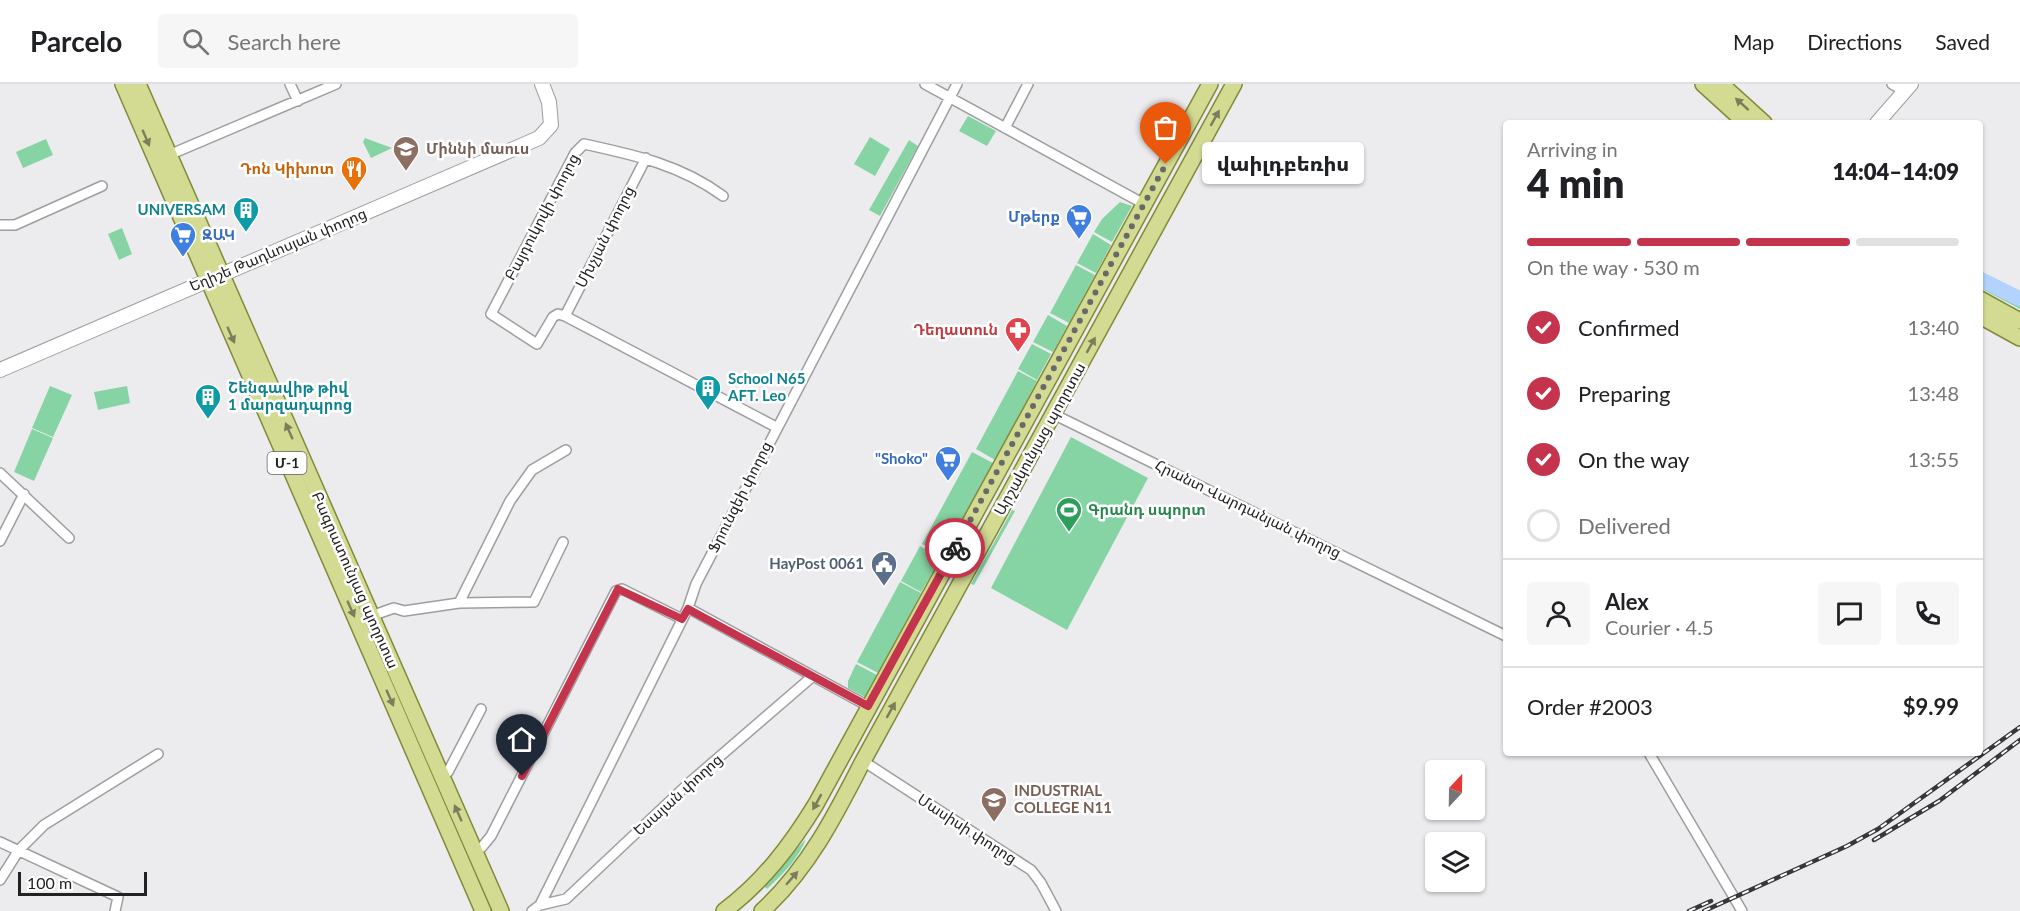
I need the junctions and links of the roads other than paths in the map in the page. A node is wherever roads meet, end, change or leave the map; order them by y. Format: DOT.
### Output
graph roads {
  1 [pos="123,84"];
  2 [pos="138,84"];
  3 [pos="290,84"];
  4 [pos="336,84"];
  5 [pos="542,84"];
  6 [pos="925,84"];
  7 [pos="957,84"];
  8 [pos="1028,84"];
  9 [pos="1210,84"];
  10 [pos="1234,84"];
  11 [pos="1703,84"];
  12 [pos="1721,84"];
  13 [pos="1892,84"];
  14 [pos="1908,88"];
  15 [pos="950,98"];
  16 [pos="298,101"];
  17 [pos="1743,120"];
  18 [pos="1761,120"];
  19 [pos="1880,120"];
  20 [pos="1005,128"];
  21 [pos="169,155"];
  22 [pos="646,158"];
  23 [pos="102,186"];
  24 [pos="723,196"];
  25 [pos="1144,204"];
  26 [pos="0,225"];
  27 [pos="214,278"];
  28 [pos="564,316"];
  29 [pos="1990,317"];
  30 [pos="2020,321"];
  31 [pos="2020,338"];
  32 [pos="0,370"];
  33 [pos="1034,404"];
  34 [pos="1053,414"];
  35 [pos="776,427"];
  36 [pos="566,450"];
  37 [pos="0,473"];
  38 [pos="24,494"];
  39 [pos="69,538"];
  40 [pos="0,541"];
  41 [pos="563,542"];
  42 [pos="459,603"];
  43 [pos="688,609"];
  44 [pos="371,616"];
  45 [pos="682,619"];
  46 [pos="1503,635"];
  47 [pos="813,676"];
  48 [pos="868,706"];
  49 [pos="481,709"];
  50 [pos="844,750"];
  51 [pos="158,754"];
  52 [pos="1651,756"];
  53 [pos="863,761"];
  54 [pos="441,775"];
  55 [pos="0,842"];
  56 [pos="19,850"];
  57 [pos="475,851"];
  58 [pos="0,880"];
  59 [pos="752,889"];
  60 [pos="540,905"];
  61 [pos="764,909"];
  62 [pos="115,911"];
  63 [pos="483,911"];
  64 [pos="501,911"];
  65 [pos="532,911"];
  66 [pos="724,911"];
  67 [pos="1056,911"];
  68 [pos="1742,911"];
  1 -- 27 [label="main road, Բագրատունյաց պողոտա / Մ-1, one-way"];
  2 -- 21 [label="main road, Բագրատունյաց պողոտա / Մ-1"];
  3 -- 16 [label="street"];
  4 -- 16 [label="street"];
  5 -- 27 [label="street, Եղիշե Թադևոսյան փողոց"];
  6 -- 15 [label="street"];
  7 -- 15 [label="street, Ֆրունզեի փողոց"];
  8 -- 20 [label="street"];
  9 -- 25 [label="main road, Արշակունյաց պողոտա"];
  34 -- 10 [label="main road, Արշակունյաց պողոտա, one-way"];
  11 -- 17 [label="main road"];
  18 -- 12 [label="main road, one-way"];
  13 -- 14 [label="street"];
  14 -- 19 [label="street"];
  15 -- 20 [label="street"];
  15 -- 35 [label="street, Ֆրունզեի փողոց"];
  16 -- 21 [label="street"];
  20 -- 25 [label="street"];
  21 -- 27 [label="main road, Բագրատունյաց պողոտա / Մ-1"];
  22 -- 24 [label="street, Բայդուկովի փողոց"];
  22 -- 28 [label="street, Մխչյան փողոց"];
  22 -- 28 [label="street, Բայդուկովի փողոց"];
  23 -- 26 [label="street"];
  25 -- 33 [label="main road, Արշակունյաց պողոտա"];
  27 -- 32 [label="street, Եղիշե Թադևոսյան փողոց"];
  44 -- 27 [label="main road, Բագրատունյաց պողոտա / Մ-1, one-way"];
  27 -- 63 [label="main road, Բագրատունյաց պողոտա / Մ-1, one-way"];
  28 -- 35 [label="street"];
  29 -- 30 [label="main road"];
  29 -- 31 [label="main road"];
  33 -- 34 [label="main road"];
  33 -- 48 [label="main road, Արշակունյաց պողոտա"];
  34 -- 46 [label="street, Հրանտ Վարդանյան փողոց"];
  53 -- 34 [label="main road, Արշակունյաց պողոտա, one-way"];
  35 -- 43 [label="street, Ֆրունզեի փողոց"];
  36 -- 42 [label="street"];
  37 -- 38 [label="street"];
  38 -- 39 [label="street"];
  38 -- 40 [label="street"];
  41 -- 42 [label="street"];
  42 -- 44 [label="street"];
  43 -- 45 [label="street, Ֆրունզեի փողոց"];
  43 -- 47 [label="street"];
  44 -- 54 [label="main road, Բագրատունյաց պողոտա / Մ-1"];
  45 -- 57 [label="street"];
  45 -- 60 [label="street, Ֆրունզեի փողոց"];
  47 -- 48 [label="street"];
  47 -- 60 [label="street, Եսայան փողոց"];
  48 -- 50 [label="main road, Արշակունյաց պողոտա"];
  49 -- 54 [label="street"];
  50 -- 53 [label="main road"];
  50 -- 59 [label="main road, Արշակունյաց պողոտա, one-way"];
  51 -- 56 [label="street"];
  52 -- 68 [label="street"];
  61 -- 53 [label="main road, Արշակունյաց պողոտա, one-way"];
  53 -- 67 [label="street, Մասիսի փողոց"];
  57 -- 54 [label="main road, Բագրատունյաց պողոտա / Մ-1, one-way"];
  55 -- 56 [label="street"];
  56 -- 58 [label="street"];
  56 -- 62 [label="street"];
  57 -- 64 [label="main road, Բագրատունյաց պողոտա / Մ-1"];
  59 -- 61 [label="main road"];
  59 -- 66 [label="main road, Արշակունյաց պողոտա"];
  60 -- 65 [label="street, Ֆրունզեի փողոց"];
}
